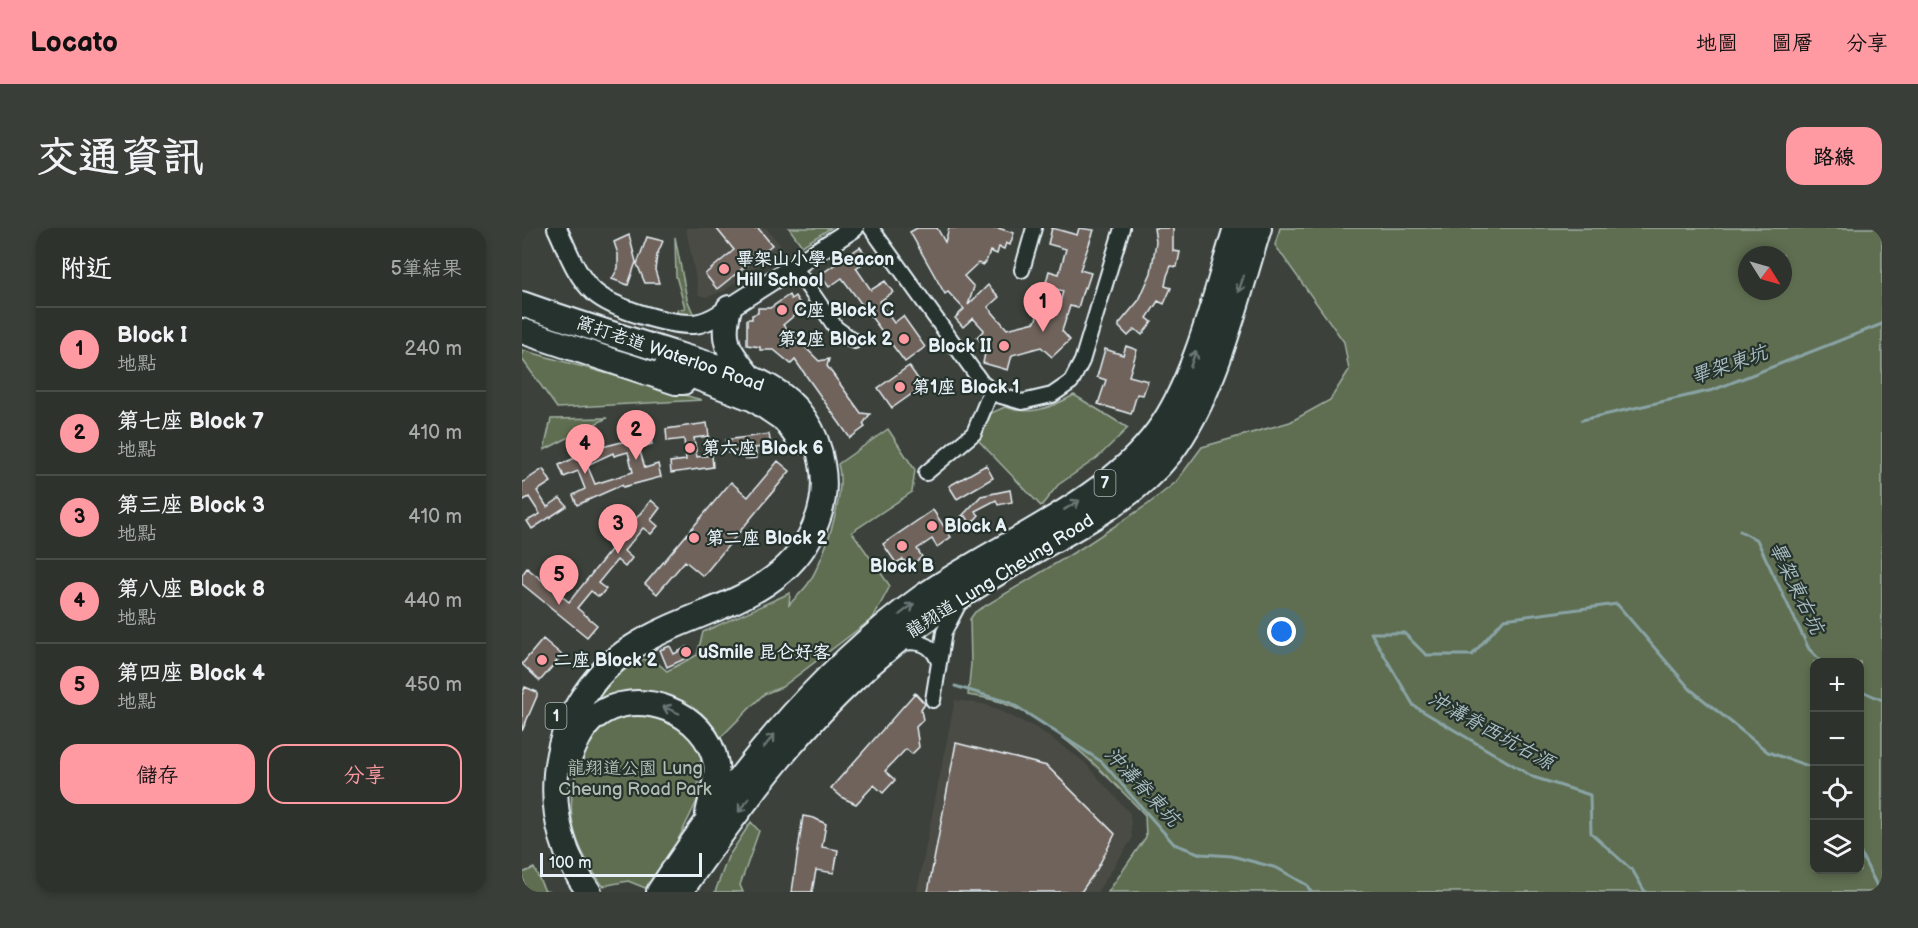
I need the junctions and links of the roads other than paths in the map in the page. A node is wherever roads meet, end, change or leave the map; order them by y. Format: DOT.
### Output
graph roads {
  1 [pos="557,228"];
  2 [pos="854,228"];
  3 [pos="871,228"];
  4 [pos="1034,228"];
  5 [pos="1122,228"];
  6 [pos="1236,228"];
  7 [pos="1259,228"];
  8 [pos="793,265"];
  9 [pos="1022,270"];
  10 [pos="522,295"];
  11 [pos="522,304"];
  12 [pos="729,308"];
  13 [pos="522,320"];
  14 [pos="522,331"];
  15 [pos="592,335"];
  16 [pos="854,341"];
  17 [pos="742,375"];
  18 [pos="703,381"];
  19 [pos="991,391"];
  20 [pos="926,473"];
  21 [pos="969,592"];
  22 [pos="892,645"];
  23 [pos="938,660"];
  24 [pos="933,700"];
  25 [pos="555,798"];
  26 [pos="716,825"];
  27 [pos="571,892"];
  28 [pos="589,892"];
  29 [pos="659,892"];
  30 [pos="680,892"];
  31 [pos="700,892"];
  1 -- 12 [label="street"];
  2 -- 8 [label="street"];
  3 -- 19 [label="street"];
  4 -- 9 [label="street"];
  5 -- 19 [label="street"];
  26 -- 6 [label="highway, 龍翔道 Lung Cheung Road / 7, one-way"];
  7 -- 21 [label="highway, 龍翔道 Lung Cheung Road / 7, one-way"];
  8 -- 12 [label="street"];
  8 -- 16 [label="street"];
  10 -- 17 [label="highway"];
  11 -- 15 [label="highway, 窩打老道 Waterloo Road / 1"];
  12 -- 17 [label="highway"];
  13 -- 15 [label="highway, 窩打老道 Waterloo Road / 1"];
  14 -- 18 [label="highway"];
  15 -- 17 [label="highway, 窩打老道 Waterloo Road / 1"];
  15 -- 18 [label="highway, 窩打老道 Waterloo Road / 1"];
  17 -- 25 [label="highway, 窩打老道 Waterloo Road / 1"];
  18 -- 27 [label="highway, 窩打老道 Waterloo Road / 1"];
  19 -- 20 [label="street"];
  21 -- 22 [label="highway, 龍翔道 Lung Cheung Road / 7"];
  21 -- 23 [label="street"];
  22 -- 23 [label="street"];
  22 -- 26 [label="highway, 龍翔道 Lung Cheung Road / 7, one-way"];
  23 -- 24 [label="street"];
  26 -- 25 [label="highway, one-way"];
  25 -- 28 [label="highway, 窩打老道 Waterloo Road / 1"];
  26 -- 29 [label="highway, 龍翔道 Lung Cheung Road / 7"];
  26 -- 30 [label="highway, 龍翔道 Lung Cheung Road / 7"];
  26 -- 31 [label="highway"];
}
